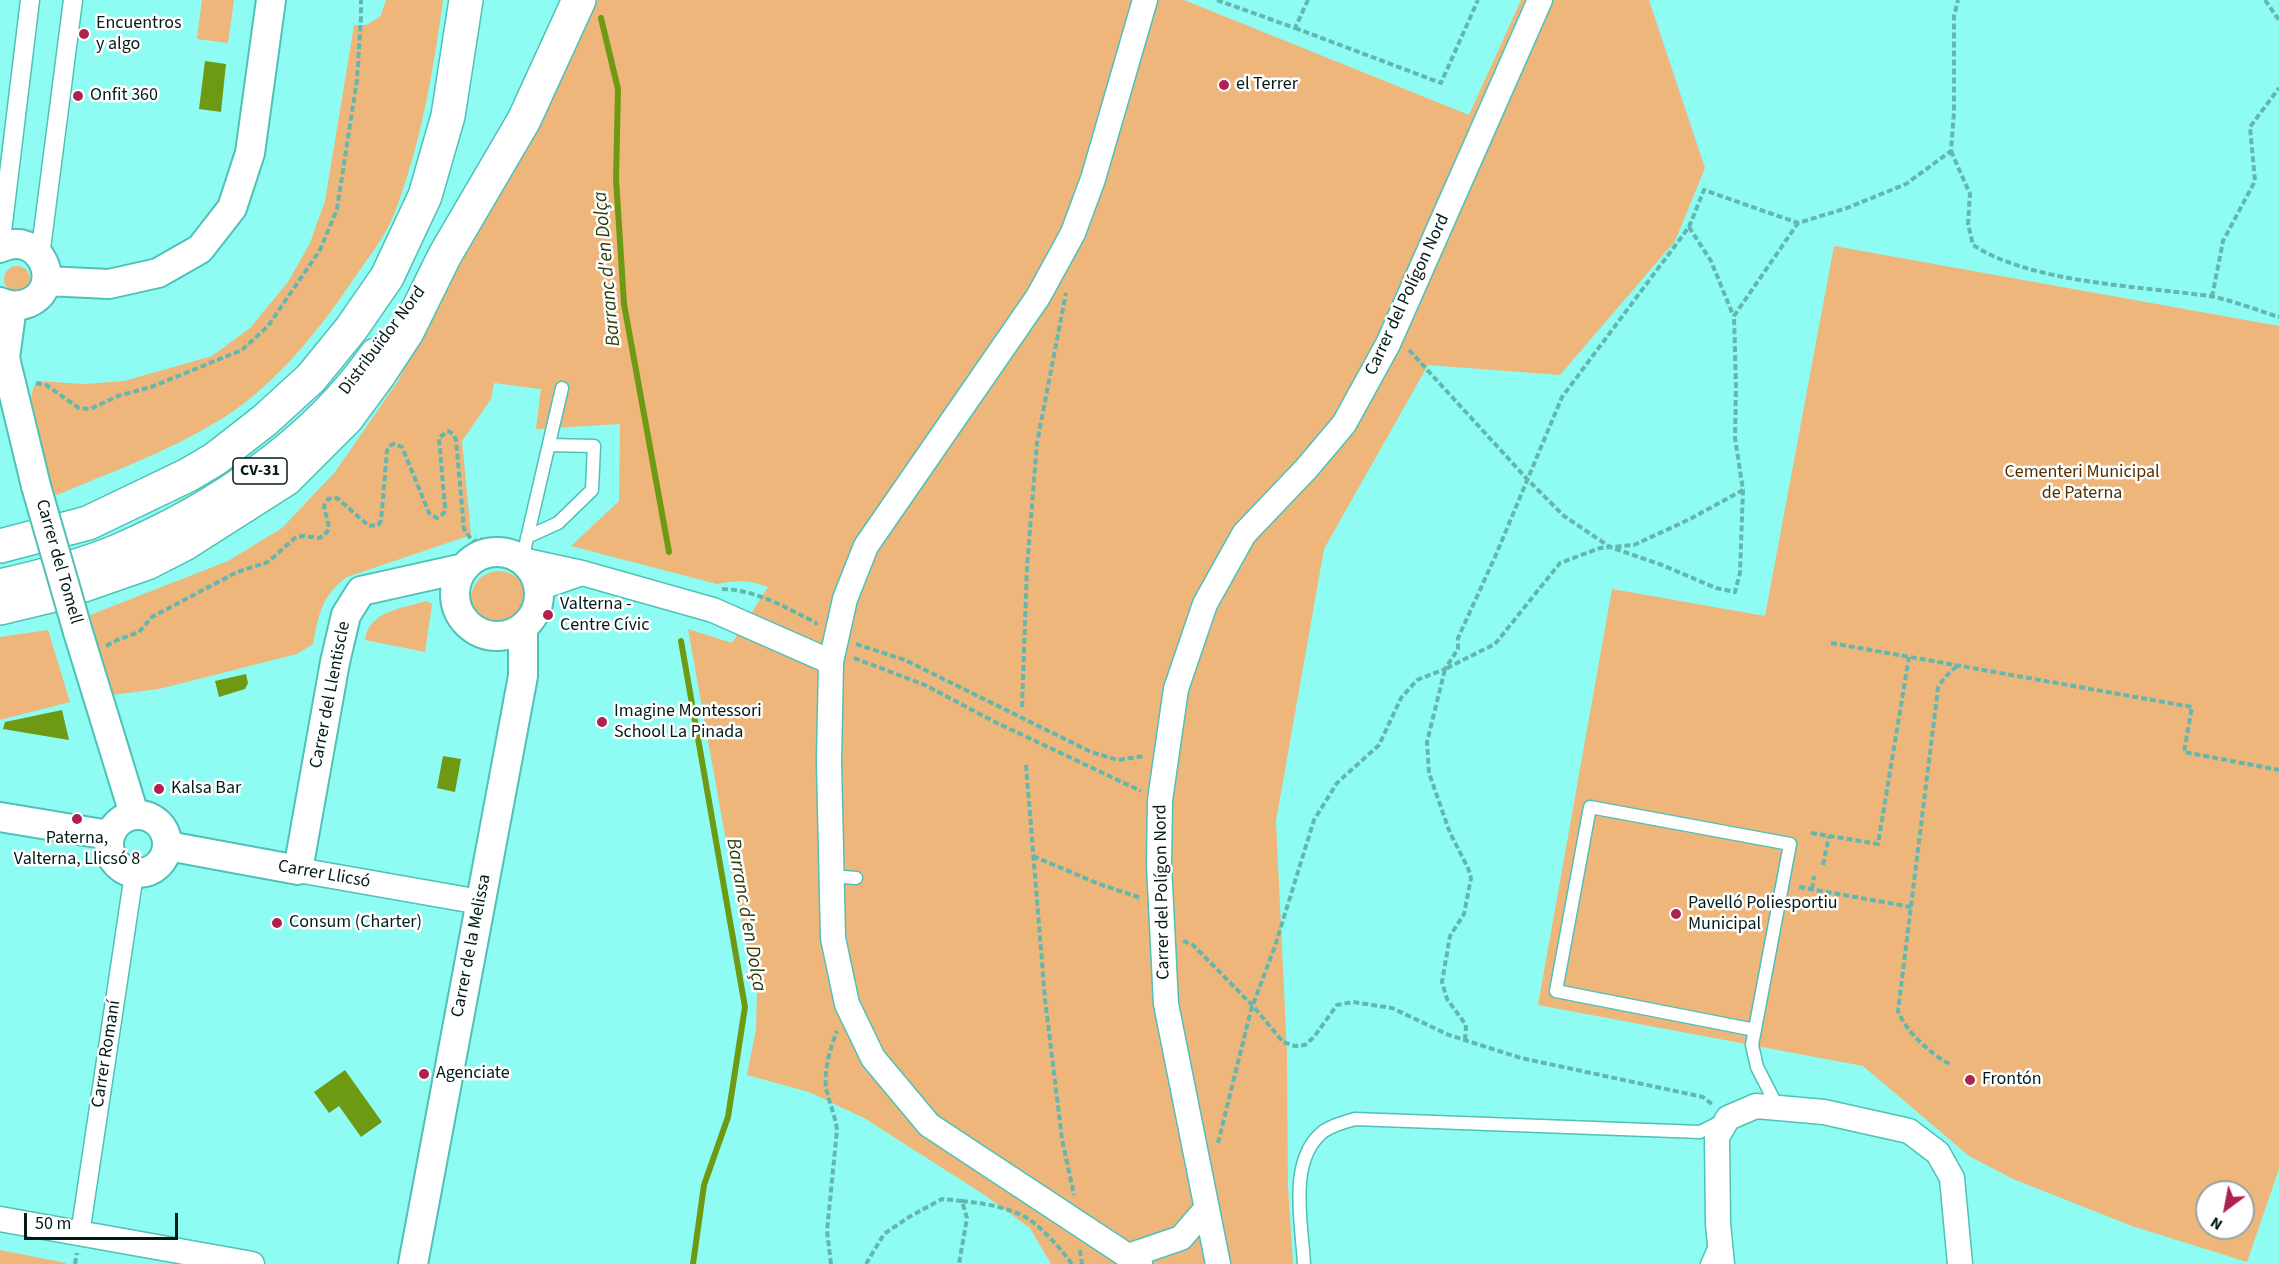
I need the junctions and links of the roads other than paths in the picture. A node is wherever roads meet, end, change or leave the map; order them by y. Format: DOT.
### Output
graph roads {
  1 [pos="30,0"];
  2 [pos="73,0"];
  3 [pos="271,0"];
  4 [pos="466,0"];
  5 [pos="579,0"];
  6 [pos="1145,0"];
  7 [pos="1540,0"];
  8 [pos="0,248"];
  9 [pos="446,255"];
  10 [pos="43,269"];
  11 [pos="6,304"];
  12 [pos="561,388"];
  13 [pos="549,445"];
  14 [pos="0,546"];
  15 [pos="525,549"];
  16 [pos="469,555"];
  17 [pos="582,573"];
  18 [pos="0,586"];
  19 [pos="539,588"];
  20 [pos="0,608"];
  21 [pos="523,628"];
  22 [pos="834,650"];
  23 [pos="135,814"];
  24 [pos="0,818"];
  25 [pos="110,835"];
  26 [pos="168,846"];
  27 [pos="298,870"];
  28 [pos="134,873"];
  29 [pos="831,876"];
  30 [pos="856,878"];
  31 [pos="480,902"];
  32 [pos="1755,1030"];
  33 [pos="1778,1108"];
  34 [pos="1728,1118"];
  35 [pos="1206,1209"];
  36 [pos="0,1219"];
  37 [pos="1718,1224"];
  38 [pos="81,1234"];
  39 [pos="1134,1260"];
  40 [pos="252,1264"];
  41 [pos="413,1264"];
  42 [pos="1218,1264"];
  43 [pos="1304,1264"];
  44 [pos="1707,1264"];
  45 [pos="1722,1264"];
  46 [pos="1960,1264"];
  1 -- 8 [label="street"];
  2 -- 10 [label="street"];
  3 -- 10 [label="street"];
  4 -- 14 [label="main road, Distribuïdor Nord / CV-31"];
  5 -- 9 [label="main road, Distribuïdor Nord / CV-31"];
  6 -- 22 [label="street"];
  7 -- 35 [label="street, Carrer del Polígon Nord"];
  8 -- 10 [label="street"];
  9 -- 18 [label="main road, Distribuïdor Nord / CV-31"];
  9 -- 20 [label="main road"];
  10 -- 11 [label="street"];
  11 -- 23 [label="street, Carrer del Tomell, bridge"];
  12 -- 13 [label="lane"];
  13 -- 15 [label="lane"];
  13 -- 15 [label="lane"];
  15 -- 16 [label="street"];
  15 -- 17 [label="street"];
  15 -- 19 [label="street"];
  16 -- 21 [label="street"];
  16 -- 27 [label="street, Carrer del Llentiscle"];
  17 -- 19 [label="street"];
  17 -- 22 [label="street"];
  19 -- 21 [label="street"];
  21 -- 31 [label="street, Carrer de la Melissa"];
  22 -- 29 [label="street"];
  23 -- 25 [label="street"];
  23 -- 26 [label="street"];
  24 -- 25 [label="street"];
  25 -- 28 [label="street"];
  26 -- 27 [label="street, Carrer Llicsó"];
  26 -- 28 [label="street"];
  27 -- 31 [label="street, Carrer Llicsó"];
  28 -- 38 [label="street, Carrer Romaní"];
  29 -- 30 [label="lane"];
  29 -- 39 [label="street"];
  31 -- 41 [label="street, Carrer de la Melissa"];
  32 -- 32 [label="lane"];
  32 -- 33 [label="lane"];
  33 -- 34 [label="street"];
  33 -- 46 [label="street"];
  34 -- 37 [label="street"];
  34 -- 43 [label="lane"];
  35 -- 39 [label="street"];
  35 -- 42 [label="street, Carrer del Polígon Nord"];
  36 -- 38 [label="street"];
  37 -- 44 [label="lane"];
  37 -- 45 [label="street"];
  38 -- 40 [label="street"];
}
